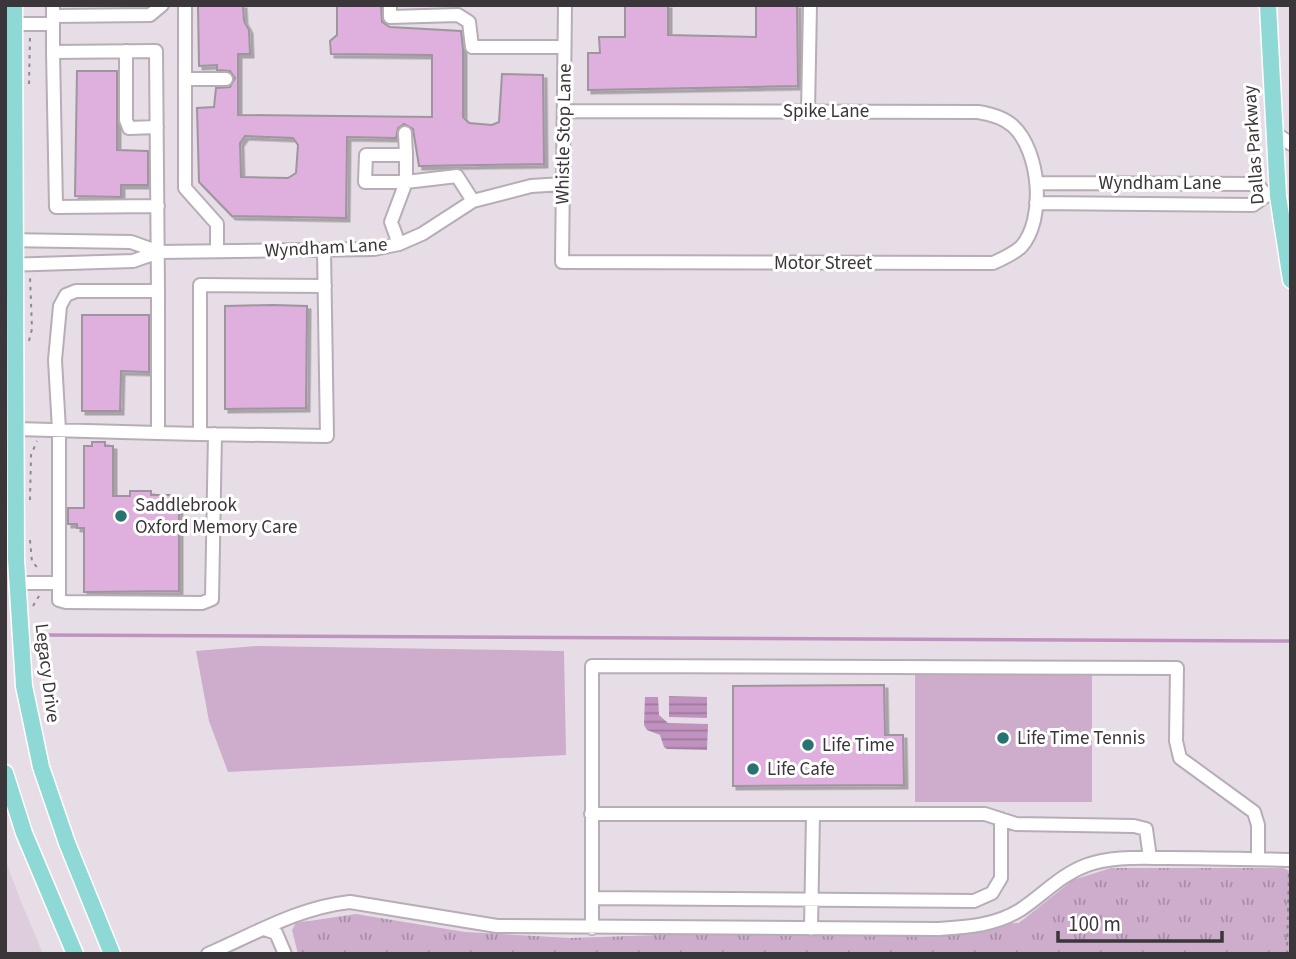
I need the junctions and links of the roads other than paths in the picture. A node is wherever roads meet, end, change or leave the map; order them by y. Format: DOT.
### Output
graph roads {
  1 [pos="14,5"];
  2 [pos="162,5"];
  3 [pos="185,5"];
  4 [pos="390,5"];
  5 [pos="565,5"];
  6 [pos="810,5"];
  7 [pos="1268,5"];
  8 [pos="53,15"];
  9 [pos="13,24"];
  10 [pos="565,47"];
  11 [pos="126,51"];
  12 [pos="53,52"];
  13 [pos="185,79"];
  14 [pos="226,79"];
  15 [pos="564,111"];
  16 [pos="808,111"];
  17 [pos="157,127"];
  18 [pos="1274,132"];
  19 [pos="405,133"];
  20 [pos="1291,144"];
  21 [pos="406,155"];
  22 [pos="405,182"];
  23 [pos="563,184"];
  24 [pos="1037,192"];
  25 [pos="1272,196"];
  26 [pos="473,201"];
  27 [pos="158,206"];
  28 [pos="10,240"];
  29 [pos="399,244"];
  30 [pos="217,251"];
  31 [pos="324,251"];
  32 [pos="159,252"];
  33 [pos="562,262"];
  34 [pos="10,264"];
  35 [pos="1291,280"];
  36 [pos="325,286"];
  37 [pos="158,291"];
  38 [pos="16,429"];
  39 [pos="59,430"];
  40 [pos="158,433"];
  41 [pos="200,434"];
  42 [pos="215,434"];
  43 [pos="11,583"];
  44 [pos="58,583"];
  45 [pos="5,773"];
  46 [pos="591,814"];
  47 [pos="813,814"];
  48 [pos="1001,819"];
  49 [pos="1150,858"];
  50 [pos="1258,859"];
  51 [pos="1290,865"];
  52 [pos="592,898"];
  53 [pos="812,900"];
  54 [pos="592,928"];
  55 [pos="264,929"];
  56 [pos="811,929"];
  57 [pos="284,951"];
  58 [pos="75,954"];
  59 [pos="112,954"];
  60 [pos="208,954"];
  61 [pos="270,954"];
  1 -- 9 [label="main road, Legacy Drive"];
  2 -- 8 [label="street"];
  3 -- 13 [label="street"];
  4 -- 10 [label="street"];
  5 -- 10 [label="street, Whistle Stop Lane"];
  6 -- 16 [label="street"];
  7 -- 18 [label="main road, Dallas Parkway"];
  8 -- 9 [label="street"];
  8 -- 12 [label="street"];
  9 -- 28 [label="main road, Legacy Drive"];
  10 -- 15 [label="street, Whistle Stop Lane"];
  11 -- 12 [label="street"];
  11 -- 17 [label="street"];
  11 -- 17 [label="street"];
  12 -- 27 [label="street"];
  13 -- 14 [label="street"];
  13 -- 30 [label="street"];
  15 -- 16 [label="street, Spike Lane"];
  15 -- 23 [label="street, Whistle Stop Lane"];
  16 -- 24 [label="street, Spike Lane"];
  17 -- 27 [label="street"];
  18 -- 20 [label="street"];
  18 -- 25 [label="main road, Dallas Parkway"];
  19 -- 21 [label="street"];
  21 -- 22 [label="street"];
  21 -- 22 [label="street"];
  22 -- 26 [label="street"];
  22 -- 29 [label="street"];
  23 -- 26 [label="street, Wyndham Lane"];
  23 -- 33 [label="street, Whistle Stop Lane"];
  24 -- 25 [label="street"];
  24 -- 25 [label="street, Wyndham Lane"];
  24 -- 33 [label="street, Motor Street"];
  25 -- 35 [label="main road, Dallas Parkway"];
  26 -- 29 [label="street, Wyndham Lane"];
  27 -- 32 [label="street"];
  28 -- 32 [label="street, Wyndham Lane"];
  28 -- 34 [label="main road, Legacy Drive"];
  29 -- 31 [label="street, Wyndham Lane"];
  30 -- 31 [label="street, Wyndham Lane"];
  30 -- 32 [label="street, Wyndham Lane"];
  31 -- 36 [label="street"];
  32 -- 34 [label="street, Wyndham Lane"];
  32 -- 37 [label="street"];
  34 -- 38 [label="main road, Legacy Drive"];
  36 -- 41 [label="street"];
  36 -- 42 [label="street"];
  37 -- 39 [label="street"];
  37 -- 40 [label="street"];
  38 -- 39 [label="street"];
  38 -- 43 [label="main road, Legacy Drive"];
  39 -- 40 [label="street"];
  39 -- 44 [label="street"];
  40 -- 41 [label="street"];
  41 -- 42 [label="street"];
  42 -- 44 [label="street"];
  43 -- 44 [label="street"];
  43 -- 59 [label="main road, Legacy Drive"];
  45 -- 58 [label="main road"];
  46 -- 47 [label="street"];
  46 -- 50 [label="street"];
  46 -- 52 [label="street"];
  47 -- 48 [label="street"];
  47 -- 53 [label="street"];
  48 -- 49 [label="street"];
  48 -- 53 [label="street"];
  49 -- 50 [label="street"];
  49 -- 56 [label="street"];
  50 -- 51 [label="street"];
  52 -- 53 [label="street"];
  52 -- 54 [label="street"];
  53 -- 56 [label="street"];
  54 -- 55 [label="street"];
  54 -- 56 [label="street"];
  55 -- 57 [label="street"];
  55 -- 60 [label="street"];
  57 -- 61 [label="street"];
}
